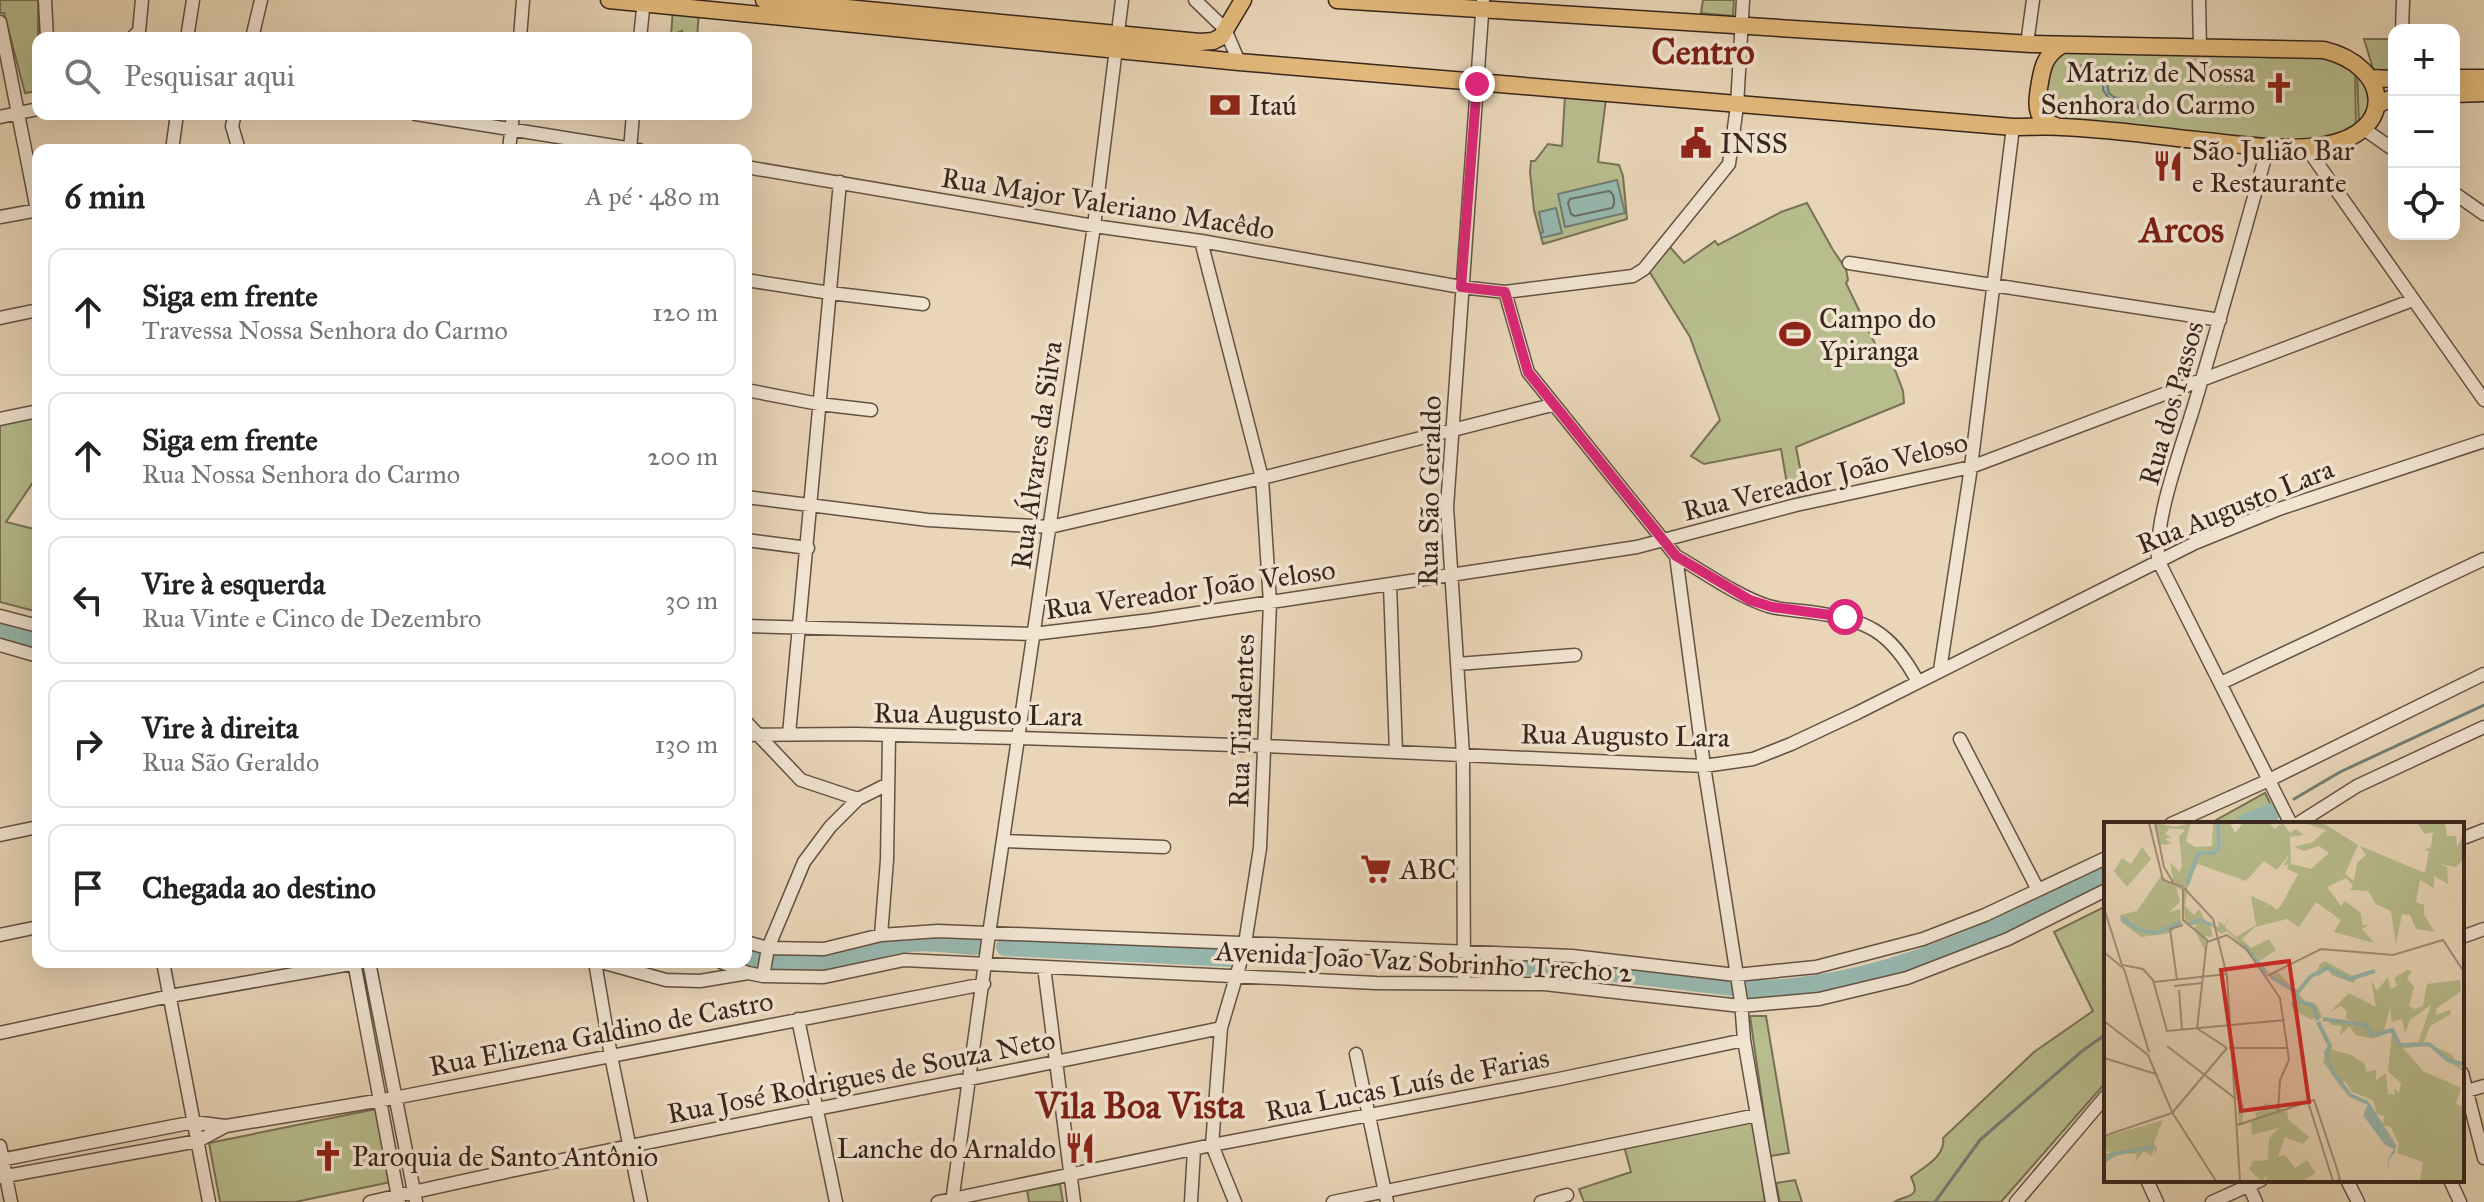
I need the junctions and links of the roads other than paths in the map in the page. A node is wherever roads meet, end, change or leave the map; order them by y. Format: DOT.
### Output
graph roads {
  1 [pos="45,0"];
  2 [pos="142,0"];
  3 [pos="193,0"];
  4 [pos="261,0"];
  5 [pos="523,0"];
  6 [pos="609,0"];
  7 [pos="764,0"];
  8 [pos="1122,0"];
  9 [pos="1195,0"];
  10 [pos="1243,0"];
  11 [pos="1337,0"];
  12 [pos="1743,0"];
  13 [pos="2033,0"];
  14 [pos="2199,0"];
  15 [pos="2403,0"];
  16 [pos="644,2"];
  17 [pos="1483,5"];
  18 [pos="1,22"];
  19 [pos="919,23"];
  20 [pos="2402,24"];
  21 [pos="1741,26"];
  22 [pos="1225,29"];
  23 [pos="47,32"];
  24 [pos="138,32"];
  25 [pos="188,32"];
  26 [pos="253,32"];
  27 [pos="520,32"];
  28 [pos="641,32"];
  29 [pos="1118,42"];
  30 [pos="2029,44"];
  31 [pos="2062,45"];
  32 [pos="2200,48"];
  33 [pos="1236,62"];
  34 [pos="2370,78"];
  35 [pos="2460,78"];
  36 [pos="2484,78"];
  37 [pos="2388,79"];
  38 [pos="1477,84"];
  39 [pos="2484,93"];
  40 [pos="2460,94"];
  41 [pos="2388,100"];
  42 [pos="2377,105"];
  43 [pos="1737,106"];
  44 [pos="32,110"];
  45 [pos="19,113"];
  46 [pos="0,117"];
  47 [pos="176,120"];
  48 [pos="234,120"];
  49 [pos="454,120"];
  50 [pos="512,120"];
  51 [pos="633,120"];
  52 [pos="2016,127"];
  53 [pos="2060,127"];
  54 [pos="511,129"];
  55 [pos="2364,129"];
  56 [pos="173,144"];
  57 [pos="237,144"];
  58 [pos="510,144"];
  59 [pos="602,144"];
  60 [pos="633,144"];
  61 [pos="2388,146"];
  62 [pos="2268,147"];
  63 [pos="2306,147"];
  64 [pos="752,168"];
  65 [pos="840,182"];
  66 [pos="32,183"];
  67 [pos="2460,197"];
  68 [pos="32,211"];
  69 [pos="2484,214"];
  70 [pos="0,217"];
  71 [pos="1094,226"];
  72 [pos="1201,241"];
  73 [pos="1849,263"];
  74 [pos="752,281"];
  75 [pos="1992,285"];
  76 [pos="1461,287"];
  77 [pos="1505,292"];
  78 [pos="830,293"];
  79 [pos="2413,300"];
  80 [pos="923,304"];
  81 [pos="32,311"];
  82 [pos="0,318"];
  83 [pos="2220,320"];
  84 [pos="2202,380"];
  85 [pos="752,391"];
  86 [pos="2484,400"];
  87 [pos="819,404"];
  88 [pos="1552,405"];
  89 [pos="871,410"];
  90 [pos="32,412"];
  91 [pos="0,419"];
  92 [pos="1451,432"];
  93 [pos="2484,441"];
  94 [pos="1971,467"];
  95 [pos="1262,478"];
  96 [pos="752,498"];
  97 [pos="811,506"];
  98 [pos="1050,527"];
  99 [pos="1664,539"];
  100 [pos="752,541"];
  101 [pos="808,548"];
  102 [pos="1676,556"];
  103 [pos="2484,559"];
  104 [pos="2158,560"];
  105 [pos="1450,575"];
  106 [pos="1390,585"];
  107 [pos="1270,603"];
  108 [pos="0,616"];
  109 [pos="32,624"];
  110 [pos="752,626"];
  111 [pos="799,628"];
  112 [pos="1033,634"];
  113 [pos="0,645"];
  114 [pos="32,654"];
  115 [pos="1575,655"];
  116 [pos="1457,664"];
  117 [pos="1940,670"];
  118 [pos="2484,674"];
  119 [pos="1918,682"];
  120 [pos="2221,683"];
  121 [pos="2484,727"];
  122 [pos="789,734"];
  123 [pos="752,736"];
  124 [pos="889,736"];
  125 [pos="1019,738"];
  126 [pos="1960,739"];
  127 [pos="1265,746"];
  128 [pos="1396,752"];
  129 [pos="1463,755"];
  130 [pos="1704,766"];
  131 [pos="2269,780"];
  132 [pos="888,784"];
  133 [pos="858,799"];
  134 [pos="2213,806"];
  135 [pos="2176,822"];
  136 [pos="2201,822"];
  137 [pos="2292,822"];
  138 [pos="32,828"];
  139 [pos="2484,830"];
  140 [pos="0,835"];
  141 [pos="2466,837"];
  142 [pos="1003,841"];
  143 [pos="1164,847"];
  144 [pos="2104,859"];
  145 [pos="2038,890"];
  146 [pos="2104,891"];
  147 [pos="32,928"];
  148 [pos="2484,929"];
  149 [pos="0,935"];
  150 [pos="881,935"];
  151 [pos="989,936"];
  152 [pos="2464,936"];
  153 [pos="752,944"];
  154 [pos="1244,947"];
  155 [pos="768,951"];
  156 [pos="1463,952"];
  157 [pos="986,961"];
  158 [pos="1044,967"];
  159 [pos="164,968"];
  160 [pos="329,968"];
  161 [pos="358,968"];
  162 [pos="370,968"];
  163 [pos="599,968"];
  164 [pos="621,968"];
  165 [pos="736,968"];
  166 [pos="1238,970"];
  167 [pos="764,972"];
  168 [pos="748,973"];
  169 [pos="1737,978"];
  170 [pos="1464,982"];
  171 [pos="984,984"];
  172 [pos="170,996"];
  173 [pos="1741,1004"];
  174 [pos="798,1019"];
  175 [pos="1221,1028"];
  176 [pos="0,1033"];
  177 [pos="1744,1040"];
  178 [pos="1356,1054"];
  179 [pos="611,1056"];
  180 [pos="1056,1063"];
  181 [pos="970,1079"];
  182 [pos="2464,1080"];
  183 [pos="2484,1086"];
  184 [pos="2467,1091"];
  185 [pos="394,1098"];
  186 [pos="2104,1098"];
  187 [pos="380,1100"];
  188 [pos="817,1109"];
  189 [pos="1757,1115"];
  190 [pos="1370,1116"];
  191 [pos="194,1122"];
  192 [pos="226,1126"];
  193 [pos="108,1139"];
  194 [pos="198,1141"];
  195 [pos="1212,1145"];
  196 [pos="0,1146"];
  197 [pos="630,1146"];
  198 [pos="1194,1150"];
  199 [pos="111,1157"];
  200 [pos="2484,1158"];
  201 [pos="1,1160"];
  202 [pos="1071,1174"];
  203 [pos="3,1176"];
  204 [pos="2148,1182"];
  205 [pos="2252,1182"];
  206 [pos="2348,1182"];
  207 [pos="2451,1182"];
  208 [pos="1567,1195"];
  209 [pos="415,1197"];
  210 [pos="1386,1197"];
  211 [pos="398,1199"];
  212 [pos="953,1200"];
  213 [pos="2459,1201"];
  214 [pos="11,1202"];
  215 [pos="209,1202"];
  216 [pos="370,1202"];
  217 [pos="641,1202"];
  218 [pos="836,1202"];
  219 [pos="938,1202"];
  220 [pos="1074,1202"];
  221 [pos="1191,1202"];
  222 [pos="1235,1202"];
  223 [pos="1333,1202"];
  224 [pos="1541,1202"];
  225 [pos="1772,1202"];
  226 [pos="2016,1202"];
  227 [pos="2157,1202"];
  228 [pos="2212,1202"];
  229 [pos="2256,1202"];
  230 [pos="2358,1202"];
  1 -- 23 [label="street"];
  2 -- 24 [label="street"];
  3 -- 25 [label="street"];
  4 -- 26 [label="street"];
  5 -- 27 [label="street"];
  6 -- 16 [label="main road"];
  7 -- 19 [label="main road"];
  8 -- 29 [label="street, Rua Álvares da Silva"];
  9 -- 22 [label="street"];
  10 -- 22 [label="main road"];
  11 -- 17 [label="main road"];
  12 -- 21 [label="street, Rua Major Valeriano Macêdo"];
  13 -- 30 [label="street"];
  14 -- 32 [label="street"];
  15 -- 20 [label="street"];
  16 -- 19 [label="main road"];
  16 -- 28 [label="street"];
  17 -- 21 [label="main road"];
  17 -- 38 [label="street, Rua São Geraldo"];
  18 -- 45 [label="street"];
  19 -- 29 [label="main road"];
  21 -- 30 [label="main road"];
  21 -- 43 [label="street, Rua Major Valeriano Macêdo"];
  22 -- 29 [label="main road"];
  22 -- 33 [label="street"];
  29 -- 33 [label="main road"];
  29 -- 71 [label="street, Rua Álvares da Silva"];
  30 -- 31 [label="main road"];
  30 -- 52 [label="main road"];
  31 -- 32 [label="main road"];
  31 -- 53 [label="main road"];
  32 -- 34 [label="main road"];
  33 -- 38 [label="main road"];
  34 -- 37 [label="main road"];
  34 -- 42 [label="main road"];
  35 -- 36 [label="main road"];
  38 -- 43 [label="main road"];
  38 -- 76 [label="street, Rua São Geraldo"];
  39 -- 40 [label="main road"];
  41 -- 42 [label="main road"];
  42 -- 55 [label="main road"];
  43 -- 52 [label="main road"];
  43 -- 77 [label="street, Rua Major Valeriano Macêdo"];
  44 -- 45 [label="street"];
  45 -- 46 [label="street"];
  45 -- 66 [label="street"];
  47 -- 56 [label="street"];
  48 -- 57 [label="street"];
  49 -- 54 [label="street"];
  50 -- 54 [label="street"];
  51 -- 60 [label="street"];
  52 -- 53 [label="main road"];
  52 -- 75 [label="street"];
  53 -- 62 [label="main road"];
  54 -- 58 [label="street"];
  54 -- 59 [label="street"];
  55 -- 61 [label="street"];
  55 -- 63 [label="main road"];
  62 -- 63 [label="main road"];
  62 -- 83 [label="street, Rua dos Passos"];
  63 -- 79 [label="street"];
  64 -- 65 [label="street, Rua Major Valeriano Macêdo"];
  65 -- 71 [label="street, Rua Major Valeriano Macêdo"];
  65 -- 78 [label="street"];
  67 -- 69 [label="street"];
  68 -- 70 [label="street"];
  71 -- 72 [label="street, Rua Major Valeriano Macêdo"];
  71 -- 98 [label="street, Rua Álvares da Silva"];
  72 -- 76 [label="street, Rua Major Valeriano Macêdo"];
  72 -- 95 [label="street, Rua Tiradentes"];
  73 -- 75 [label="street"];
  74 -- 78 [label="street"];
  75 -- 83 [label="street"];
  75 -- 94 [label="street"];
  76 -- 77 [label="street, Rua Major Valeriano Macêdo"];
  76 -- 92 [label="street, Rua São Geraldo"];
  77 -- 88 [label="street"];
  78 -- 80 [label="street"];
  78 -- 87 [label="street"];
  79 -- 84 [label="street, Rua Vereador João Veloso"];
  79 -- 86 [label="street"];
  81 -- 82 [label="street"];
  83 -- 84 [label="street, Rua dos Passos"];
  84 -- 94 [label="street, Rua Vereador João Veloso"];
  84 -- 104 [label="street, Rua dos Passos"];
  85 -- 87 [label="street"];
  87 -- 89 [label="street"];
  87 -- 97 [label="street"];
  88 -- 92 [label="street"];
  88 -- 99 [label="street"];
  90 -- 91 [label="street"];
  92 -- 95 [label="street"];
  92 -- 105 [label="street, Rua São Geraldo"];
  93 -- 104 [label="street, Rua Augusto Lara"];
  94 -- 99 [label="street, Rua Vereador João Veloso"];
  94 -- 117 [label="street"];
  95 -- 98 [label="street"];
  95 -- 107 [label="street, Rua Tiradentes"];
  96 -- 97 [label="street"];
  97 -- 98 [label="street"];
  97 -- 101 [label="street"];
  98 -- 112 [label="street, Rua Álvares da Silva"];
  99 -- 102 [label="street"];
  99 -- 105 [label="street, Rua Vereador João Veloso"];
  100 -- 101 [label="street"];
  101 -- 111 [label="street"];
  102 -- 119 [label="street"];
  102 -- 130 [label="street"];
  103 -- 120 [label="street"];
  104 -- 117 [label="street, Rua Augusto Lara"];
  104 -- 120 [label="street"];
  105 -- 106 [label="street, Rua Vereador João Veloso"];
  105 -- 116 [label="street, Rua São Geraldo"];
  106 -- 107 [label="street, Rua Vereador João Veloso"];
  106 -- 128 [label="street"];
  107 -- 112 [label="street, Rua Vereador João Veloso"];
  107 -- 127 [label="street, Rua Tiradentes"];
  108 -- 109 [label="street"];
  110 -- 111 [label="street, Rua Vereador João Veloso"];
  111 -- 112 [label="street, Rua Vereador João Veloso"];
  111 -- 122 [label="street"];
  112 -- 125 [label="street, Rua Álvares da Silva"];
  113 -- 114 [label="street"];
  115 -- 116 [label="street"];
  116 -- 129 [label="street, Rua São Geraldo"];
  117 -- 119 [label="street, Rua Augusto Lara"];
  118 -- 131 [label="street"];
  119 -- 130 [label="street, Rua Augusto Lara"];
  120 -- 131 [label="street"];
  121 -- 137 [label="street"];
  122 -- 123 [label="street, Rua Augusto Lara"];
  122 -- 124 [label="street, Rua Augusto Lara"];
  123 -- 133 [label="street"];
  124 -- 125 [label="street, Rua Augusto Lara"];
  124 -- 132 [label="street"];
  125 -- 127 [label="street, Rua Augusto Lara"];
  125 -- 142 [label="street, Rua Álvares da Silva"];
  126 -- 145 [label="street"];
  127 -- 128 [label="street, Rua Augusto Lara"];
  127 -- 154 [label="street, Rua Tiradentes"];
  128 -- 129 [label="street, Rua Augusto Lara"];
  129 -- 130 [label="street, Rua Augusto Lara"];
  129 -- 156 [label="street, Rua São Geraldo"];
  130 -- 169 [label="street"];
  131 -- 134 [label="street"];
  131 -- 137 [label="street"];
  132 -- 133 [label="street"];
  132 -- 150 [label="street"];
  133 -- 155 [label="street"];
  134 -- 135 [label="street"];
  134 -- 136 [label="street"];
  138 -- 140 [label="street"];
  139 -- 141 [label="street"];
  142 -- 143 [label="street"];
  142 -- 151 [label="street, Rua Álvares da Silva"];
  144 -- 145 [label="street"];
  145 -- 169 [label="street"];
  146 -- 173 [label="street, Avenida João Vaz Sobrinho Trecho 2"];
  147 -- 149 [label="street"];
  148 -- 152 [label="street"];
  150 -- 151 [label="street"];
  150 -- 155 [label="street"];
  151 -- 154 [label="street"];
  151 -- 157 [label="street, Rua Álvares da Silva"];
  153 -- 155 [label="street"];
  154 -- 156 [label="street"];
  154 -- 166 [label="street, Rua Tiradentes"];
  155 -- 167 [label="street"];
  156 -- 169 [label="street"];
  156 -- 170 [label="street, Rua São Geraldo"];
  157 -- 158 [label="street, Avenida João Vaz Sobrinho Trecho 2"];
  157 -- 167 [label="street, Avenida João Vaz Sobrinho Trecho 2"];
  157 -- 171 [label="street, Rua Álvares da Silva"];
  158 -- 166 [label="street, Avenida João Vaz Sobrinho Trecho 2"];
  158 -- 180 [label="street"];
  159 -- 172 [label="street"];
  160 -- 172 [label="street"];
  161 -- 187 [label="street"];
  162 -- 185 [label="street"];
  163 -- 179 [label="street"];
  164 -- 168 [label="street"];
  165 -- 168 [label="street, Avenida João Vaz Sobrinho Trecho 2"];
  166 -- 170 [label="street, Avenida João Vaz Sobrinho Trecho 2"];
  166 -- 175 [label="street, Rua Tiradentes"];
  167 -- 168 [label="street, Avenida João Vaz Sobrinho Trecho 2"];
  169 -- 173 [label="street"];
  170 -- 173 [label="street, Avenida João Vaz Sobrinho Trecho 2"];
  171 -- 174 [label="street, Rua Elizena Galdino de Castro"];
  171 -- 181 [label="street, Rua Álvares da Silva"];
  172 -- 176 [label="street"];
  172 -- 191 [label="street"];
  173 -- 177 [label="street"];
  174 -- 179 [label="street, Rua Elizena Galdino de Castro"];
  174 -- 188 [label="street"];
  175 -- 180 [label="street, Rua José Rodrigues de Souza Neto"];
  175 -- 195 [label="street, Rua Tiradentes"];
  177 -- 189 [label="street"];
  177 -- 190 [label="street, Rua Lucas Luís de Farias"];
  178 -- 190 [label="street"];
  179 -- 185 [label="street, Rua Elizena Galdino de Castro"];
  179 -- 197 [label="street"];
  180 -- 181 [label="street, Rua José Rodrigues de Souza Neto"];
  180 -- 202 [label="street"];
  181 -- 188 [label="street, Rua José Rodrigues de Souza Neto"];
  181 -- 212 [label="street, Rua Álvares da Silva"];
  182 -- 184 [label="street"];
  183 -- 184 [label="street"];
  184 -- 200 [label="street"];
  185 -- 187 [label="street, Rua Elizena Galdino de Castro"];
  185 -- 209 [label="street"];
  186 -- 226 [label="street"];
  187 -- 192 [label="street, Rua Elizena Galdino de Castro"];
  187 -- 211 [label="street"];
  188 -- 197 [label="street, Rua José Rodrigues de Souza Neto"];
  188 -- 218 [label="street"];
  189 -- 210 [label="street"];
  189 -- 225 [label="street"];
  190 -- 195 [label="street, Rua Lucas Luís de Farias"];
  190 -- 210 [label="street"];
  191 -- 192 [label="street, Rua Elizena Galdino de Castro"];
  191 -- 193 [label="street, Rua Elizena Galdino de Castro"];
  191 -- 194 [label="street"];
  192 -- 194 [label="street, Rua Elizena Galdino de Castro"];
  193 -- 199 [label="street"];
  193 -- 201 [label="street, Rua Elizena Galdino de Castro"];
  194 -- 199 [label="street, Rua Elizena Galdino de Castro"];
  194 -- 215 [label="street"];
  195 -- 198 [label="street, Rua Lucas Luís de Farias"];
  195 -- 222 [label="street, Rua Tiradentes"];
  196 -- 201 [label="street"];
  197 -- 209 [label="street, Rua José Rodrigues de Souza Neto"];
  197 -- 217 [label="street"];
  198 -- 202 [label="street, Rua Lucas Luís de Farias"];
  198 -- 221 [label="street"];
  199 -- 203 [label="street, Rua Elizena Galdino de Castro"];
  201 -- 203 [label="street"];
  202 -- 212 [label="street, Rua Lucas Luís de Farias"];
  202 -- 220 [label="street"];
  203 -- 214 [label="street"];
  204 -- 227 [label="street"];
  205 -- 228 [label="street"];
  205 -- 229 [label="street"];
  206 -- 230 [label="street"];
  207 -- 213 [label="street"];
  208 -- 224 [label="street"];
  209 -- 211 [label="street, Rua José Rodrigues de Souza Neto"];
  210 -- 223 [label="street"];
  211 -- 216 [label="street, Rua José Rodrigues de Souza Neto"];
  212 -- 219 [label="street, Rua Lucas Luís de Farias"];
}
